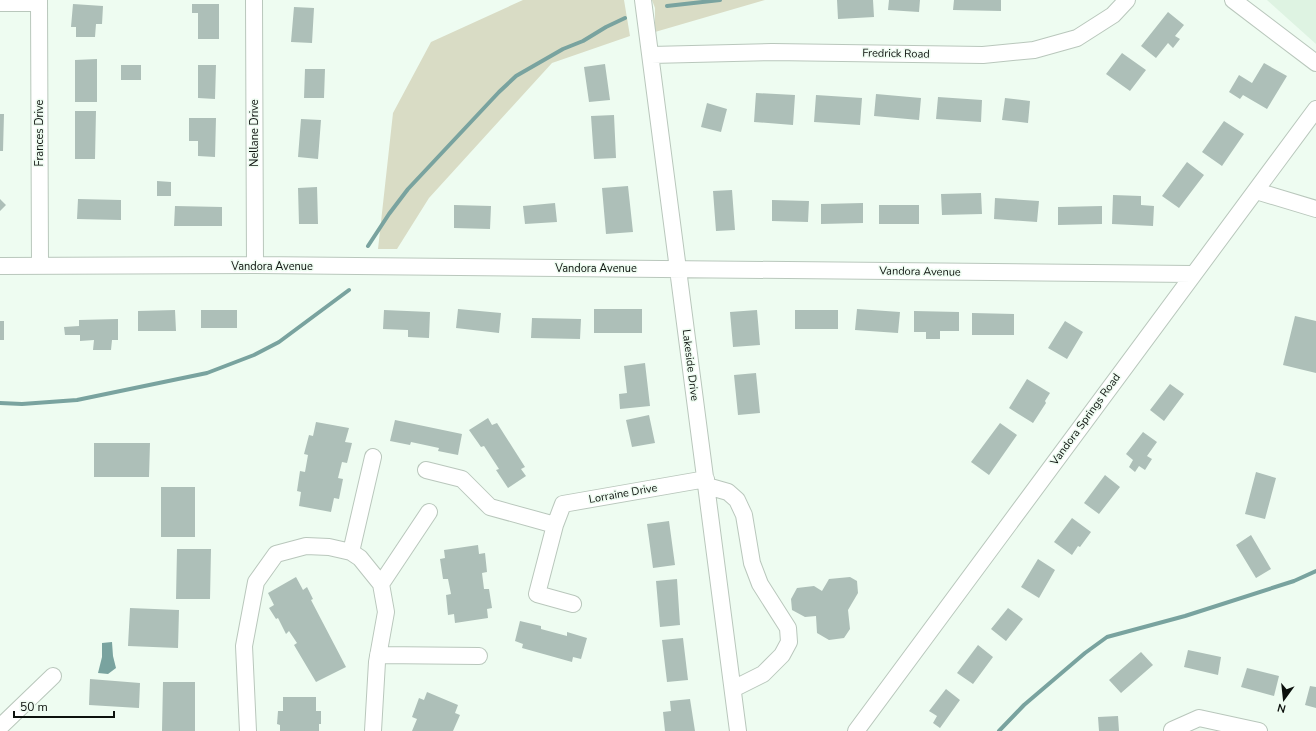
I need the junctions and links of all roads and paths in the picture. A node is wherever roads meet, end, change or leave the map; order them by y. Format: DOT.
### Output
graph roads {
  1 [pos="254,0"];
  2 [pos="643,0"];
  3 [pos="1127,0"];
  4 [pos="1233,0"];
  5 [pos="39,2"];
  6 [pos="0,3"];
  7 [pos="651,55"];
  8 [pos="1316,63"];
  9 [pos="1316,109"];
  10 [pos="1256,191"];
  11 [pos="1316,209"];
  12 [pos="255,265"];
  13 [pos="0,266"];
  14 [pos="40,266"];
  15 [pos="678,269"];
  16 [pos="1192,274"];
  17 [pos="372,457"];
  18 [pos="426,470"];
  19 [pos="706,483"];
  20 [pos="429,512"];
  21 [pos="555,525"];
  22 [pos="351,552"];
  23 [pos="381,584"];
  24 [pos="573,604"];
  25 [pos="378,656"];
  26 [pos="479,656"];
  27 [pos="53,676"];
  28 [pos="732,689"];
  29 [pos="0,726"];
  30 [pos="1172,730"];
  31 [pos="248,731"];
  32 [pos="374,731"];
  33 [pos="738,731"];
  34 [pos="856,731"];
  35 [pos="1259,731"];
  1 -- 12 [label="street, Nellane Drive"];
  2 -- 7 [label="street, Lakeside Drive"];
  3 -- 7 [label="street, Fredrick Road"];
  4 -- 8 [label="street"];
  5 -- 6 [label="street"];
  5 -- 14 [label="street, Frances Drive"];
  7 -- 15 [label="street, Lakeside Drive"];
  9 -- 10 [label="street, Vandora Springs Road"];
  10 -- 11 [label="street"];
  10 -- 16 [label="street, Vandora Springs Road"];
  12 -- 14 [label="street, Vandora Avenue"];
  12 -- 15 [label="street, Vandora Avenue"];
  13 -- 14 [label="street, Vandora Avenue"];
  15 -- 16 [label="street, Vandora Avenue"];
  15 -- 19 [label="street, Lakeside Drive"];
  16 -- 34 [label="street, Vandora Springs Road"];
  17 -- 22 [label="street"];
  18 -- 21 [label="street"];
  19 -- 21 [label="street, Lorraine Drive"];
  19 -- 28 [label="street, Lakeside Drive"];
  19 -- 28 [label="street"];
  20 -- 23 [label="street"];
  21 -- 24 [label="street"];
  22 -- 23 [label="street"];
  22 -- 31 [label="street"];
  23 -- 25 [label="street"];
  25 -- 26 [label="street"];
  25 -- 32 [label="street"];
  27 -- 29 [label="street"];
  28 -- 33 [label="street, Lakeside Drive"];
  30 -- 35 [label="street"];
}
